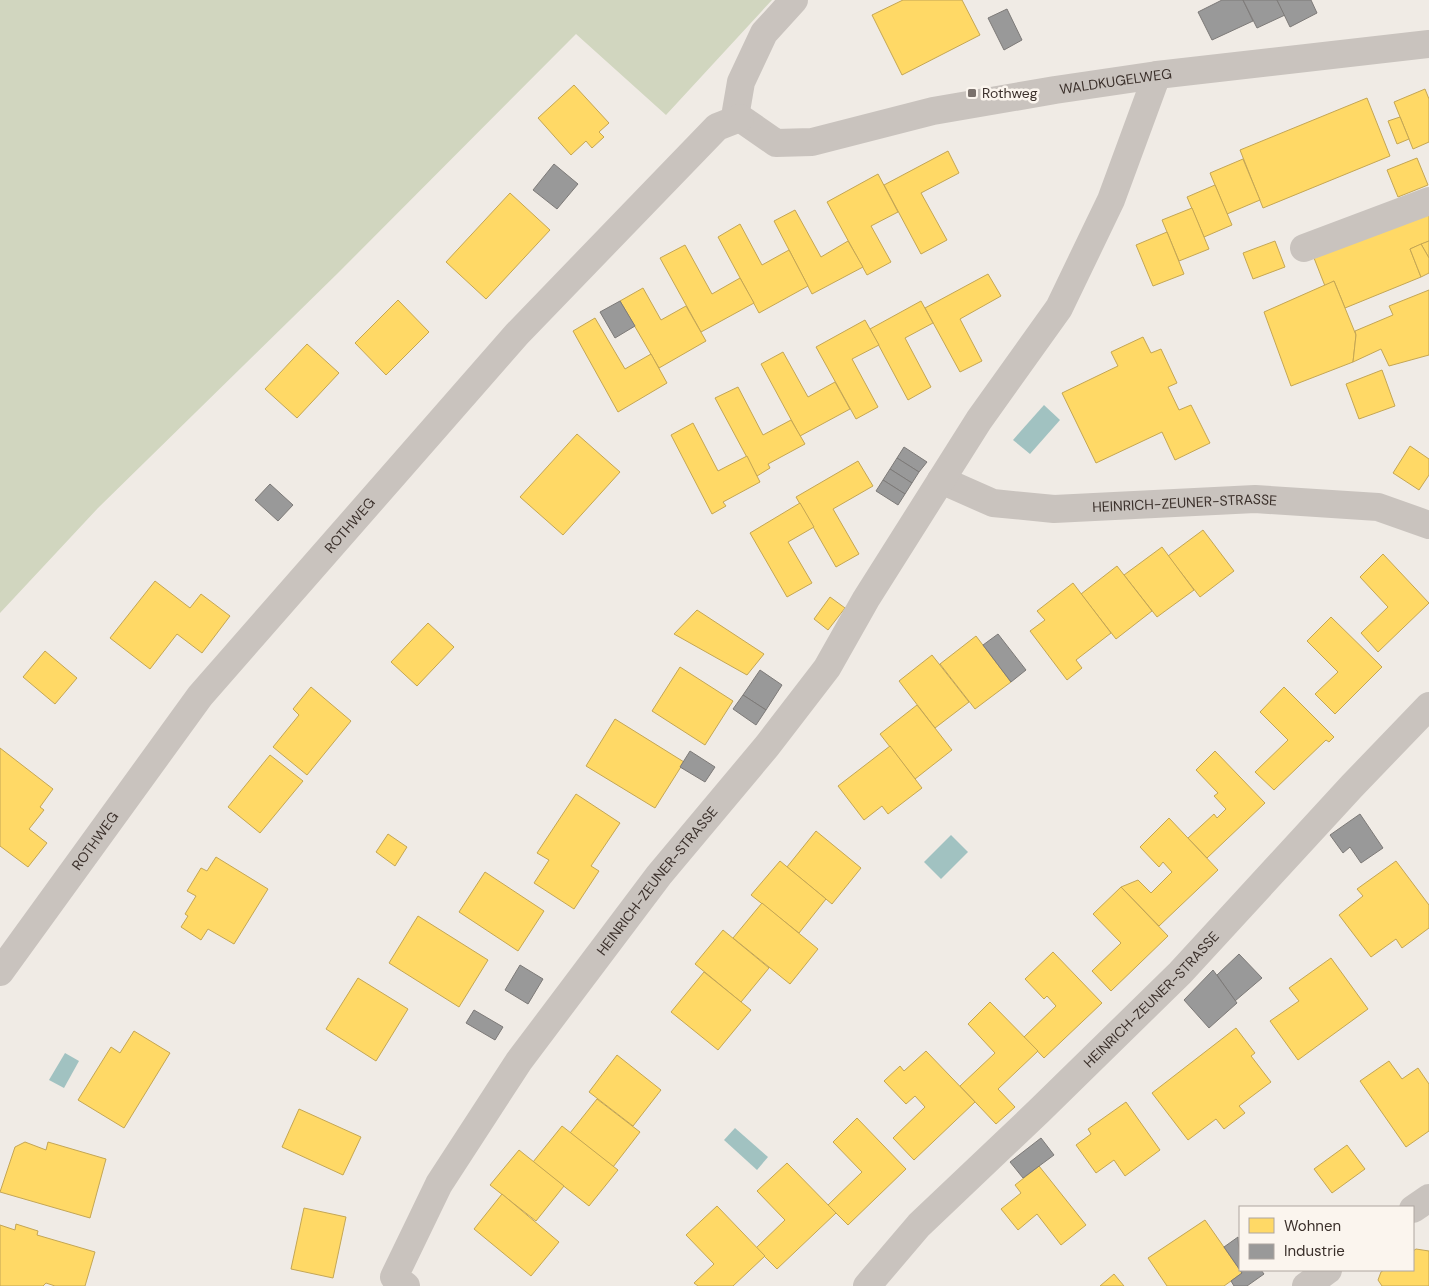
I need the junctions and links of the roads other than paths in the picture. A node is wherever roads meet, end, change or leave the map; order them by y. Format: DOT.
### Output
graph roads {
  1 [pos="794,0"];
  2 [pos="1429,44"];
  3 [pos="1157,75"];
  4 [pos="740,118"];
  5 [pos="1429,201"];
  6 [pos="1304,248"];
  7 [pos="941,480"];
  8 [pos="1429,525"];
  9 [pos="1429,706"];
  10 [pos="0,972"];
  11 [pos="1429,1198"];
  12 [pos="1414,1208"];
  13 [pos="1327,1271"];
  14 [pos="406,1286"];
  15 [pos="867,1286"];
  16 [pos="1306,1286"];
  1 -- 4 [label="street"];
  2 -- 3 [label="street, WALDKUGELWEG"];
  3 -- 4 [label="street, WALDKUGELWEG"];
  3 -- 7 [label="street, HEINRICH-ZEUNER-STRASSE"];
  4 -- 10 [label="street, ROTHWEG"];
  5 -- 6 [label="street"];
  7 -- 8 [label="street, HEINRICH-ZEUNER-STRASSE"];
  7 -- 14 [label="street, HEINRICH-ZEUNER-STRASSE"];
  9 -- 15 [label="street, HEINRICH-ZEUNER-STRASSE"];
  11 -- 12 [label="street"];
  13 -- 16 [label="street"];
}
